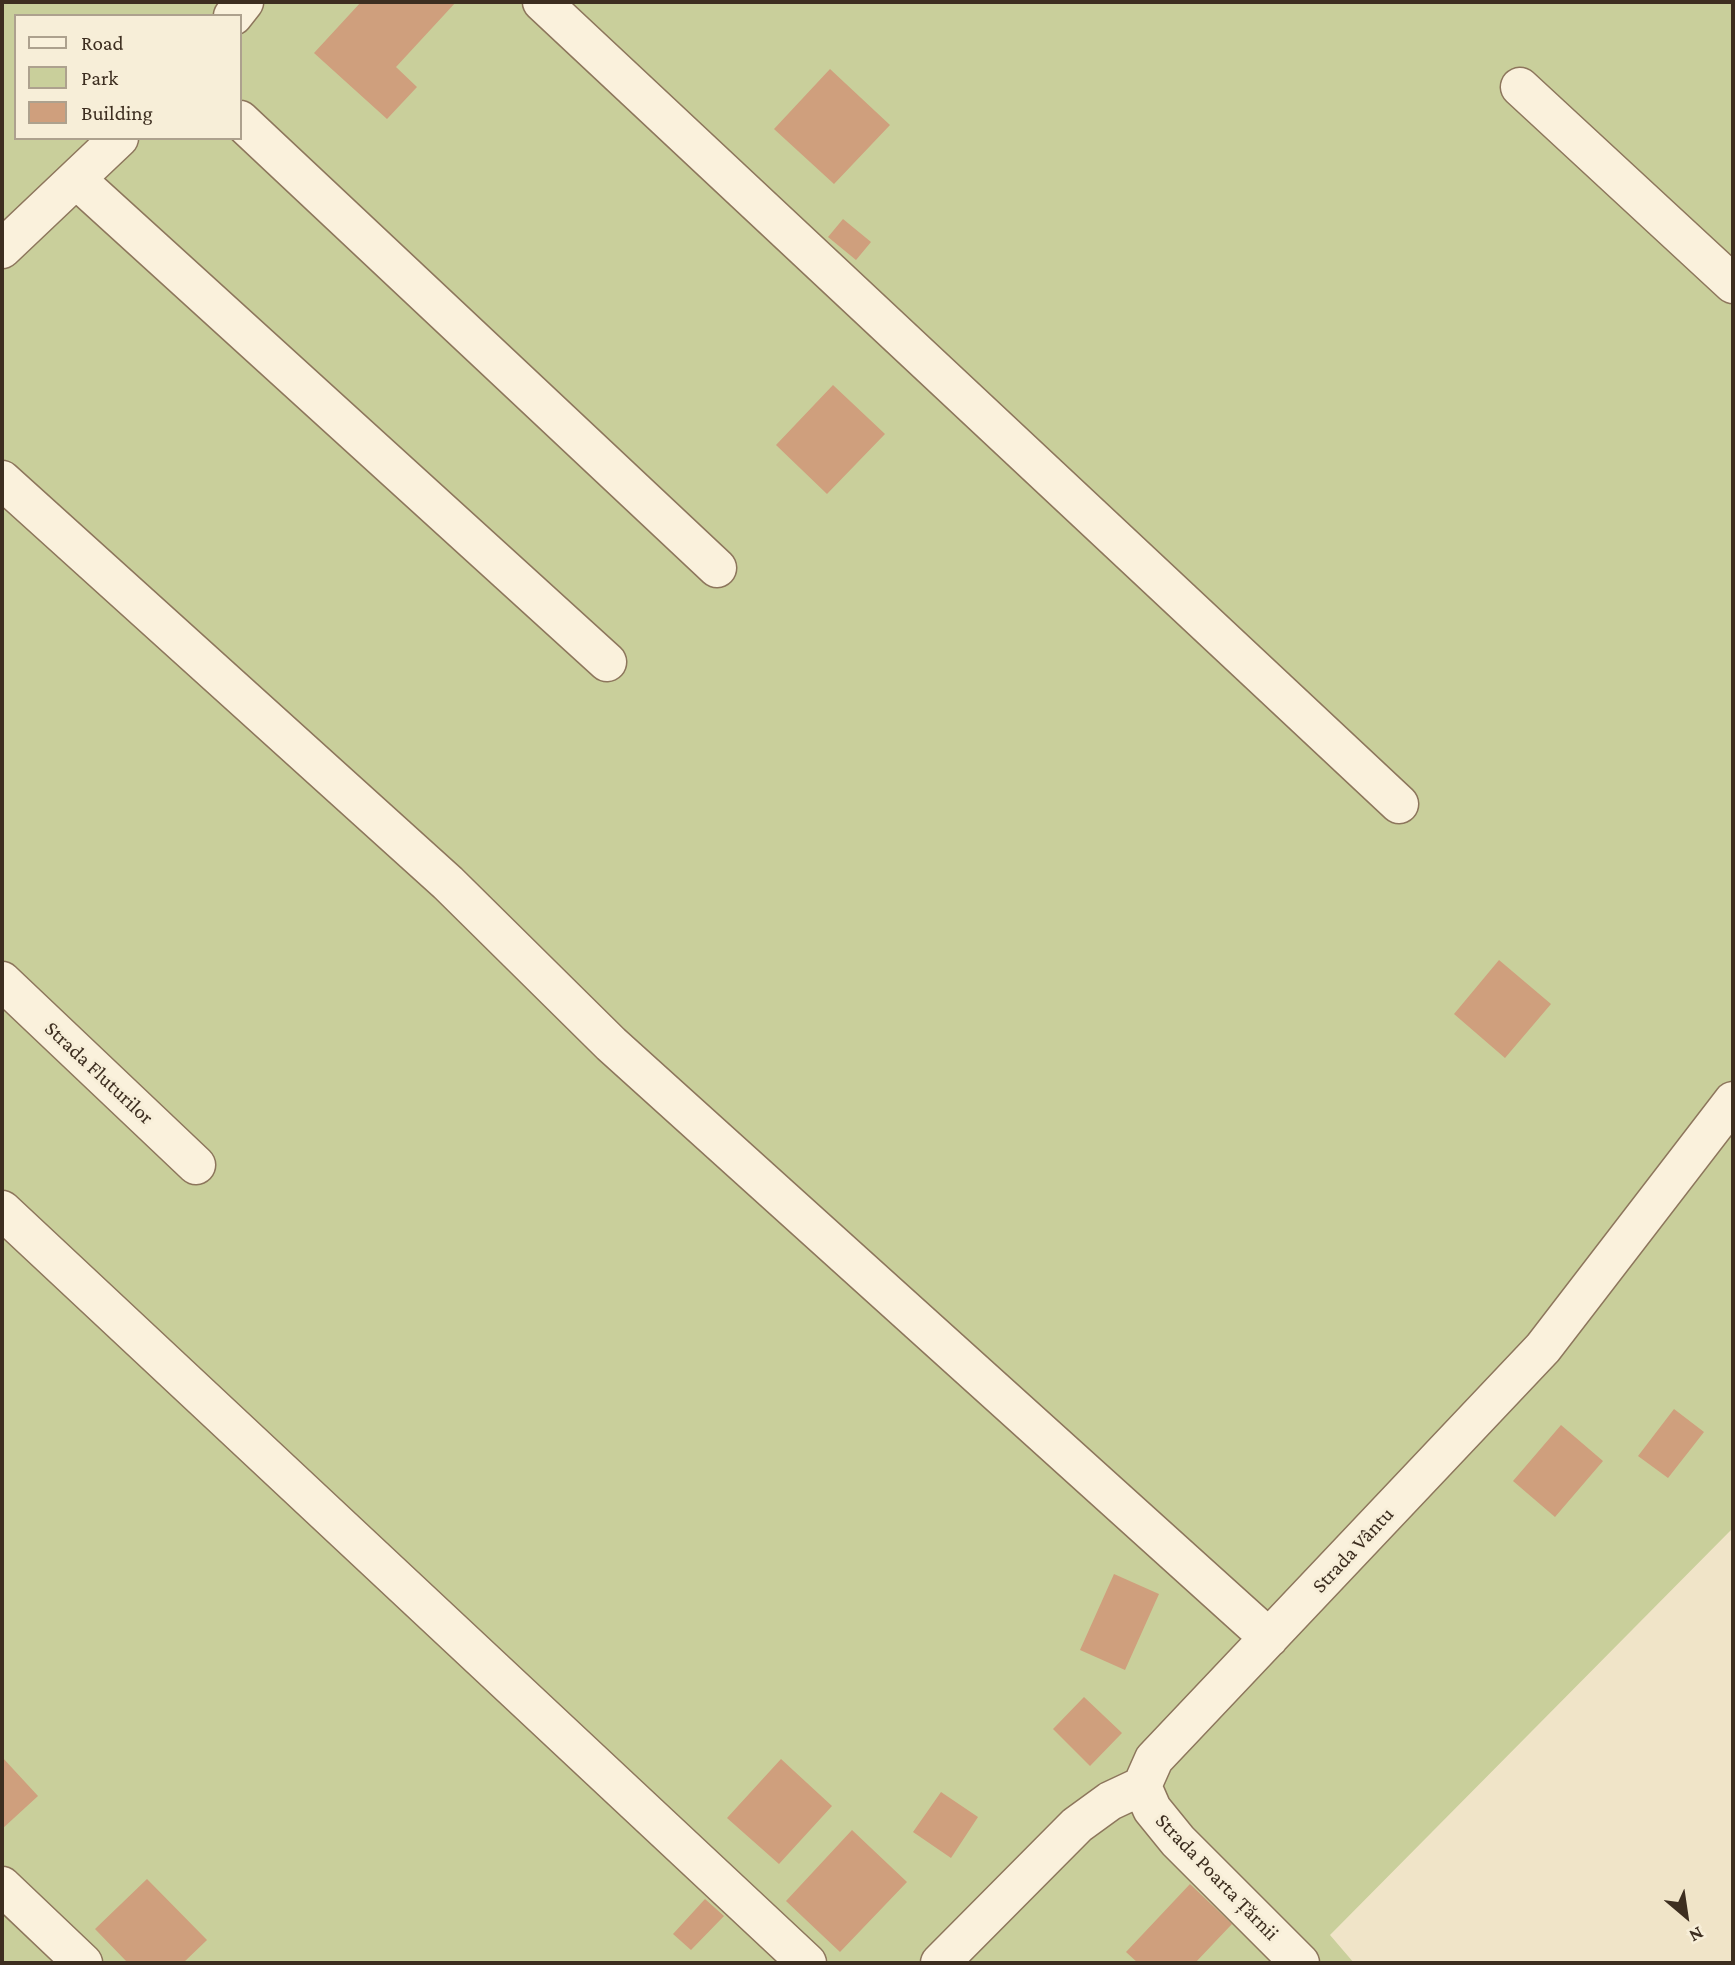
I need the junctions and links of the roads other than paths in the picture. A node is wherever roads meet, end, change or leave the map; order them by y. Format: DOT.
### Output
graph roads {
  1 [pos="542,2"];
  2 [pos="1520,87"];
  3 [pos="242,123"];
  4 [pos="116,140"];
  5 [pos="75,179"];
  6 [pos="2,249"];
  7 [pos="1733,284"];
  8 [pos="2,480"];
  9 [pos="717,568"];
  10 [pos="607,662"];
  11 [pos="1399,804"];
  12 [pos="2,981"];
  13 [pos="1733,1101"];
  14 [pos="196,1165"];
  15 [pos="2,1210"];
  16 [pos="1269,1638"];
  17 [pos="1142,1786"];
  18 [pos="2,1886"];
  19 [pos="83,1963"];
  20 [pos="807,1963"];
  21 [pos="940,1963"];
  22 [pos="1300,1963"];
  1 -- 11 [label="street"];
  2 -- 7 [label="street"];
  3 -- 9 [label="street"];
  4 -- 5 [label="street"];
  5 -- 6 [label="street"];
  5 -- 10 [label="street"];
  8 -- 16 [label="street"];
  12 -- 14 [label="street, Strada Fluturilor"];
  13 -- 16 [label="street, Strada Vântu"];
  15 -- 20 [label="street"];
  16 -- 17 [label="street, Strada Vântu"];
  17 -- 21 [label="street"];
  17 -- 22 [label="street, Strada Poarta Țărnii"];
  18 -- 19 [label="street"];
}
